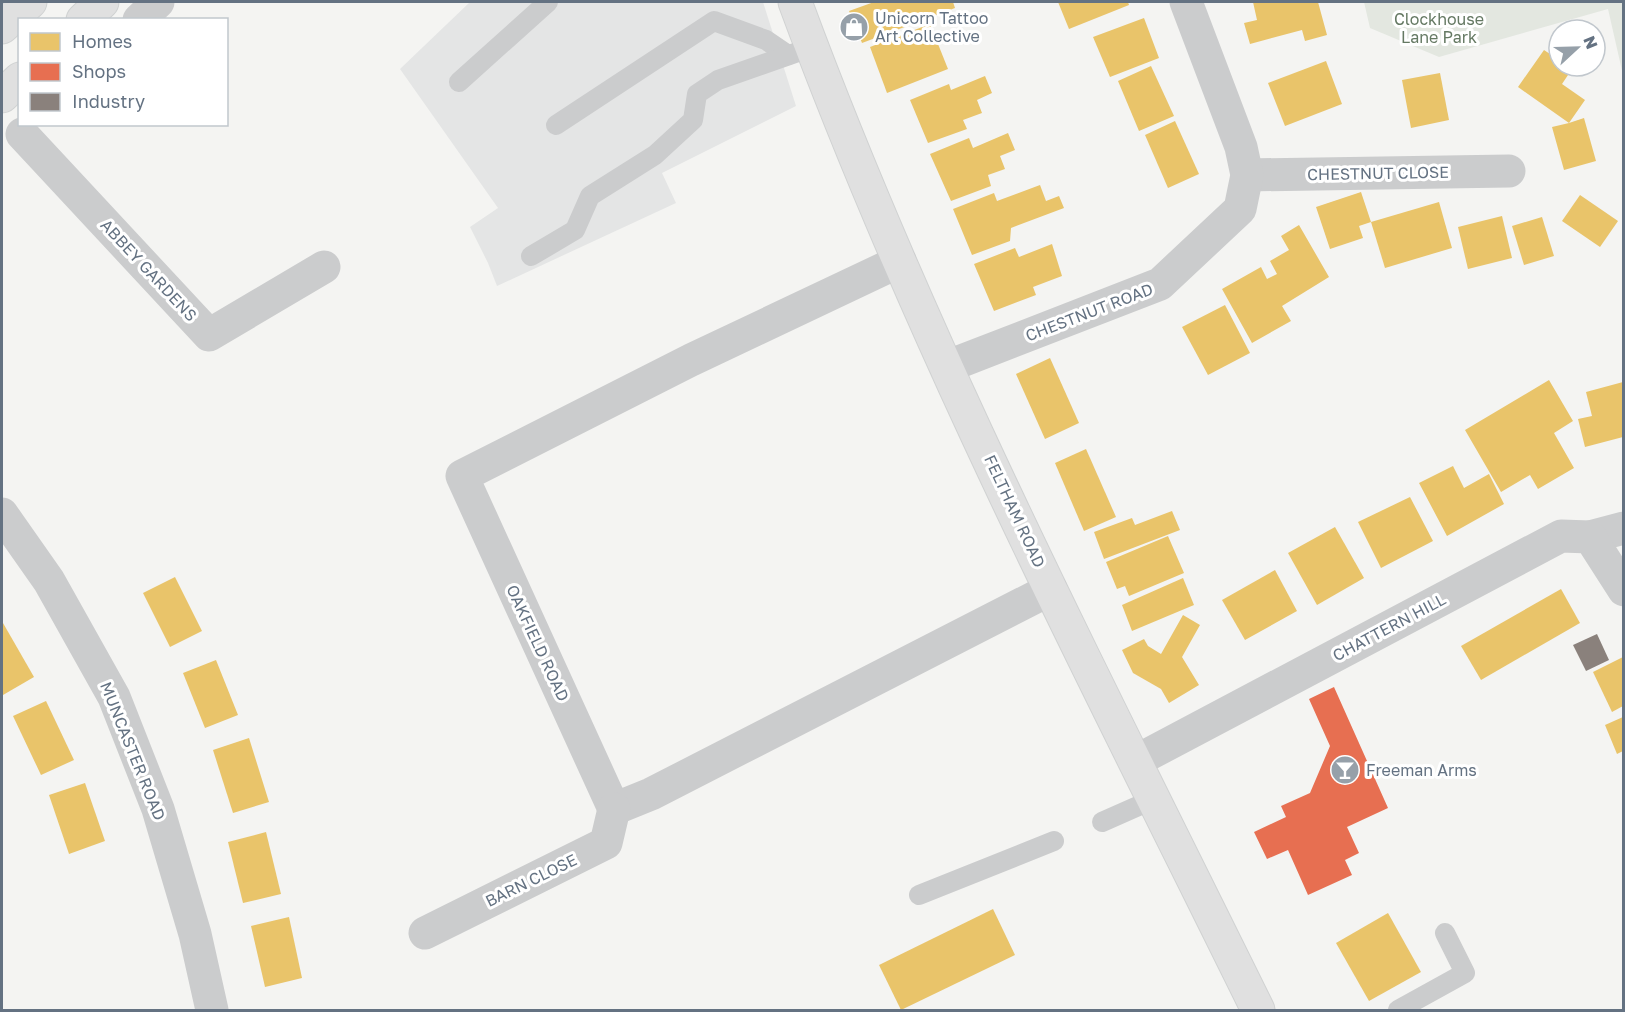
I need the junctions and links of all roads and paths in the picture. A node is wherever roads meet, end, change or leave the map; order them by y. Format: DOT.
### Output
graph roads {
  1 [pos="30,2"];
  2 [pos="102,2"];
  3 [pos="158,2"];
  4 [pos="548,2"];
  5 [pos="795,2"];
  6 [pos="1186,2"];
  7 [pos="85,18"];
  8 [pos="141,18"];
  9 [pos="2,27"];
  10 [pos="800,51"];
  11 [pos="18,81"];
  12 [pos="459,82"];
  13 [pos="2,96"];
  14 [pos="556,125"];
  15 [pos="18,137"];
  16 [pos="1509,171"];
  17 [pos="1247,175"];
  18 [pos="531,256"];
  19 [pos="900,261"];
  20 [pos="324,267"];
  21 [pos="946,368"];
  22 [pos="2,514"];
  23 [pos="1623,528"];
  24 [pos="1590,537"];
  25 [pos="1052,589"];
  26 [pos="1623,590"];
  27 [pos="1136,761"];
  28 [pos="1154,799"];
  29 [pos="614,808"];
  30 [pos="1102,822"];
  31 [pos="1054,841"];
  32 [pos="919,895"];
  33 [pos="425,933"];
  34 [pos="1445,933"];
  35 [pos="212,1011"];
  36 [pos="1258,1011"];
  37 [pos="1398,1011"];
  1 -- 9 [label="main road"];
  2 -- 7 [label="main road"];
  3 -- 8 [label="street"];
  4 -- 12 [label="lane"];
  5 -- 10 [label="main road, FELTHAM ROAD"];
  6 -- 17 [label="street, CHESTNUT ROAD"];
  10 -- 14 [label="lane"];
  10 -- 18 [label="lane"];
  10 -- 19 [label="main road, FELTHAM ROAD"];
  11 -- 13 [label="main road"];
  15 -- 20 [label="street, ABBEY GARDENS"];
  16 -- 17 [label="street, CHESTNUT CLOSE"];
  17 -- 21 [label="street, CHESTNUT ROAD"];
  19 -- 21 [label="main road, FELTHAM ROAD"];
  19 -- 29 [label="street, OAKFIELD ROAD"];
  21 -- 25 [label="main road, FELTHAM ROAD"];
  22 -- 35 [label="street, MUNCASTER ROAD"];
  23 -- 24 [label="street, CHATTERN HILL"];
  24 -- 26 [label="street"];
  24 -- 27 [label="street, CHATTERN HILL"];
  25 -- 27 [label="main road, FELTHAM ROAD"];
  25 -- 29 [label="street"];
  27 -- 28 [label="main road, FELTHAM ROAD"];
  28 -- 30 [label="lane"];
  28 -- 36 [label="main road, FELTHAM ROAD"];
  29 -- 33 [label="street, BARN CLOSE"];
  31 -- 32 [label="lane"];
  34 -- 37 [label="lane"];
}
